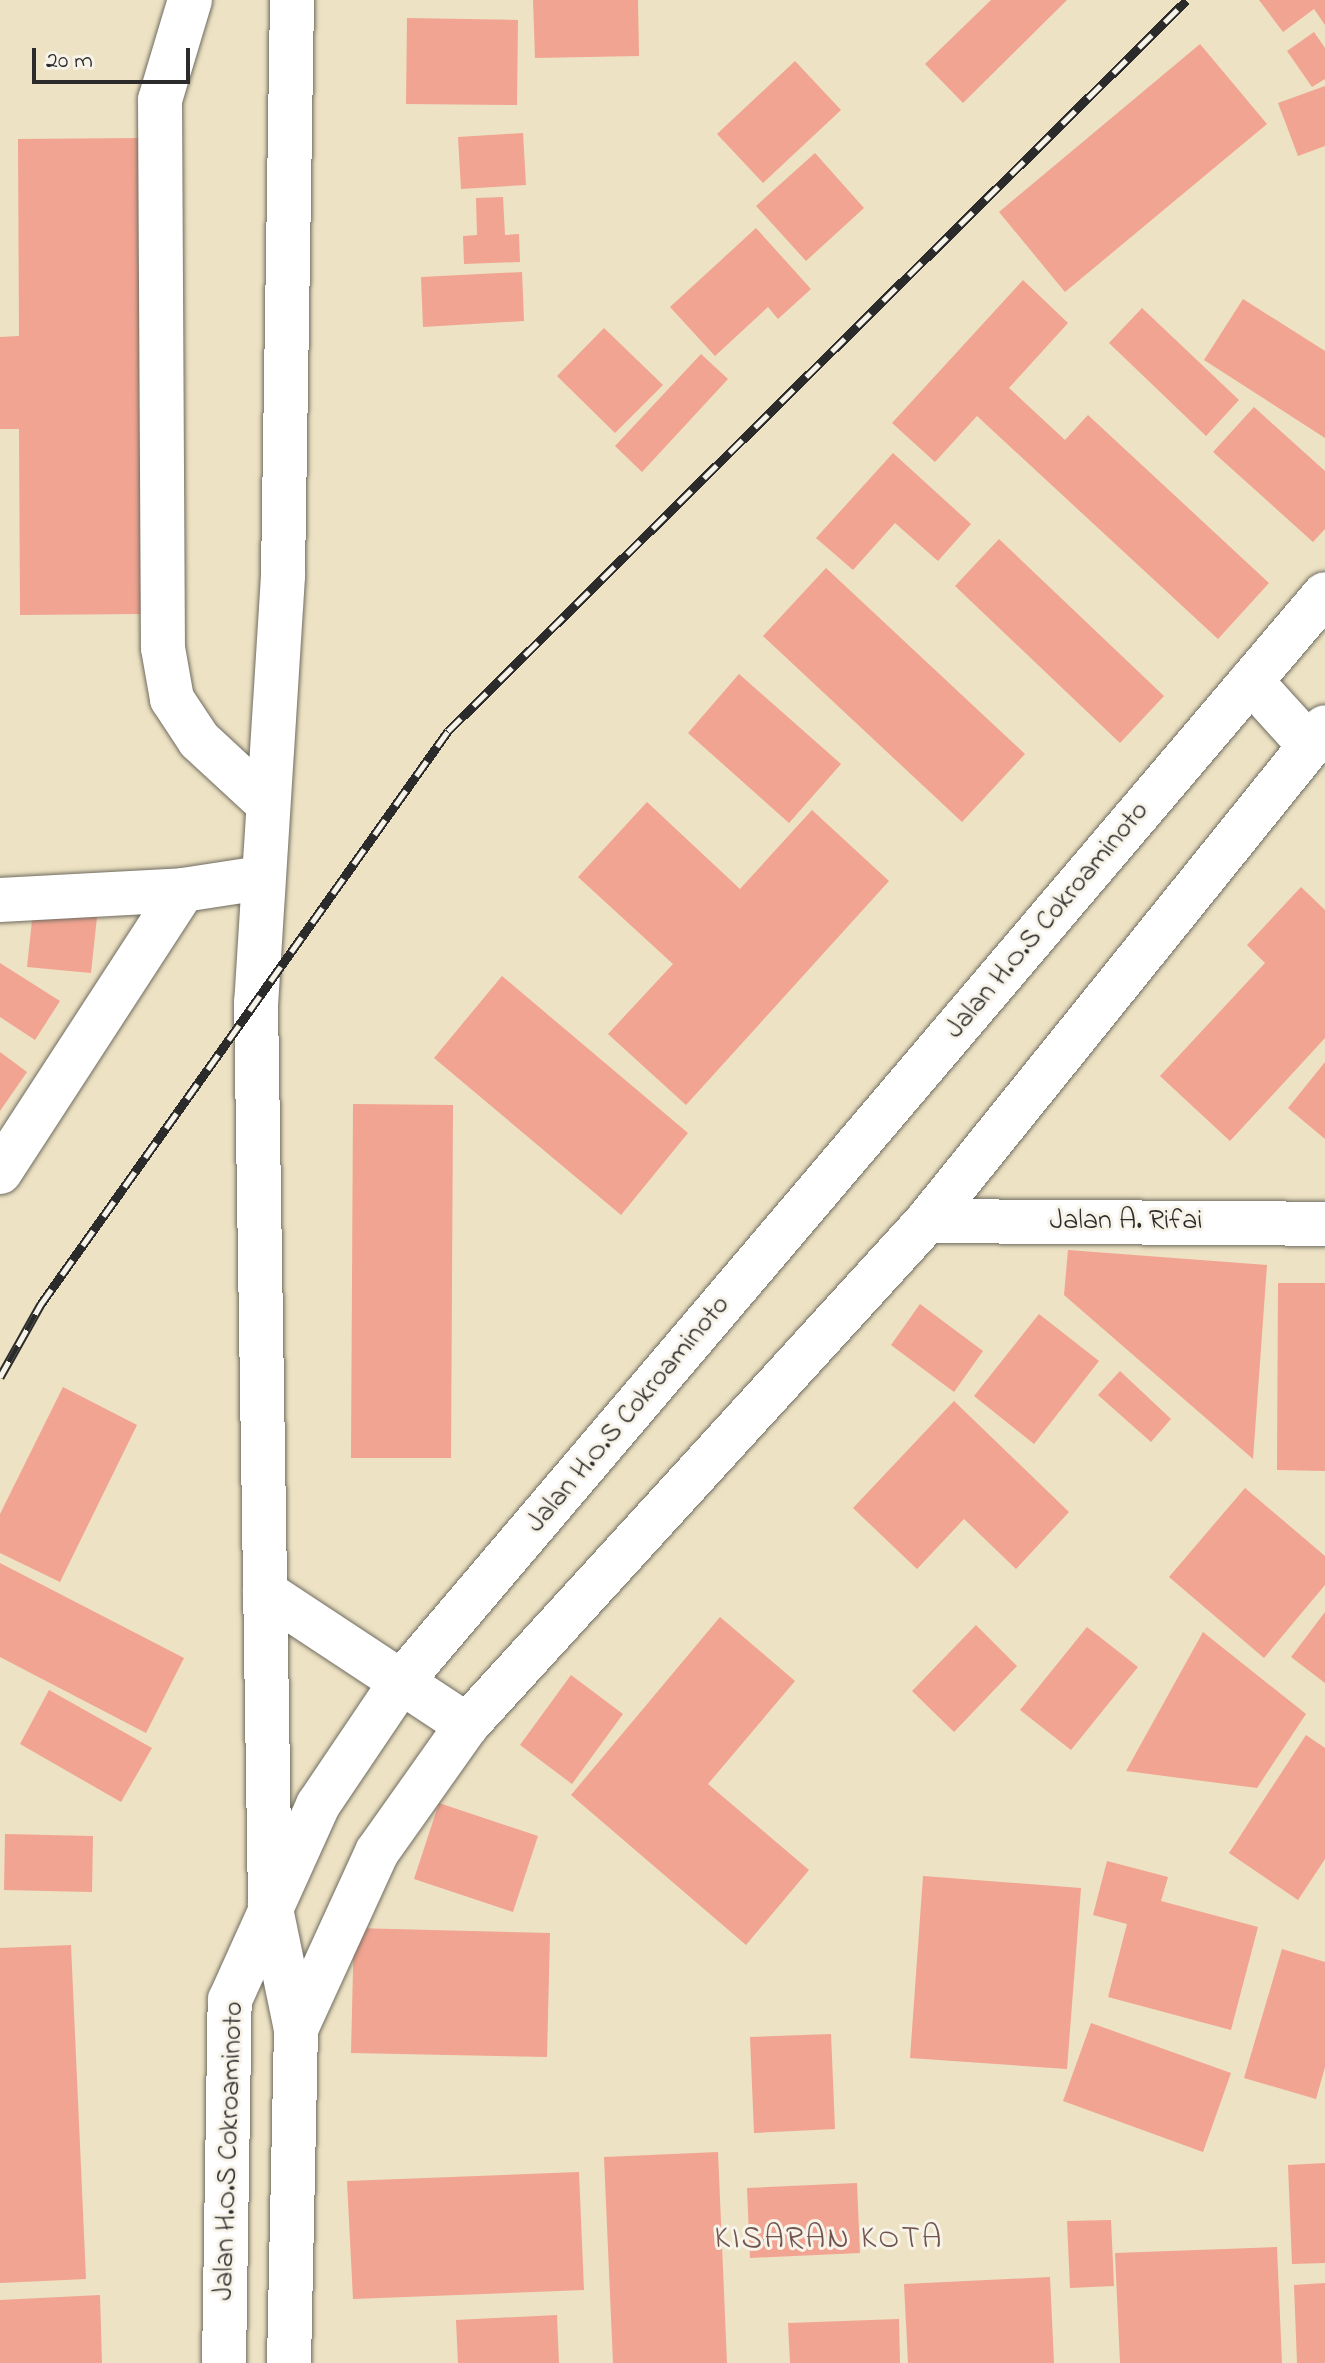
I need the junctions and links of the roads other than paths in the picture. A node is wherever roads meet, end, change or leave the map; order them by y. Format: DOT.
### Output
graph roads {
  1 [pos="190,0"];
  2 [pos="292,0"];
  3 [pos="1325,594"];
  4 [pos="1251,681"];
  5 [pos="1317,736"];
  6 [pos="267,803"];
  7 [pos="261,878"];
  8 [pos="183,890"];
  9 [pos="0,900"];
  10 [pos="0,1172"];
  11 [pos="927,1221"];
  12 [pos="1325,1224"];
  13 [pos="265,1592"];
  14 [pos="401,1682"];
  15 [pos="467,1725"];
  16 [pos="270,1904"];
  17 [pos="296,2029"];
  18 [pos="224,2363"];
  19 [pos="289,2363"];
  1 -- 6 [label="main road"];
  2 -- 6 [label="main road"];
  3 -- 4 [label="main road, Jalan H.O.S Cokroaminoto"];
  4 -- 5 [label="main road"];
  4 -- 14 [label="main road, Jalan H.O.S Cokroaminoto"];
  5 -- 11 [label="main road"];
  6 -- 7 [label="main road"];
  7 -- 8 [label="main road"];
  7 -- 13 [label="main road"];
  8 -- 9 [label="main road"];
  8 -- 10 [label="main road"];
  11 -- 12 [label="main road, Jalan A. Rifai"];
  11 -- 15 [label="main road"];
  13 -- 14 [label="main road"];
  13 -- 16 [label="main road"];
  14 -- 15 [label="main road"];
  14 -- 16 [label="main road, Jalan H.O.S Cokroaminoto"];
  15 -- 17 [label="main road"];
  16 -- 17 [label="main road"];
  16 -- 18 [label="main road, Jalan H.O.S Cokroaminoto"];
  17 -- 19 [label="main road"];
}
